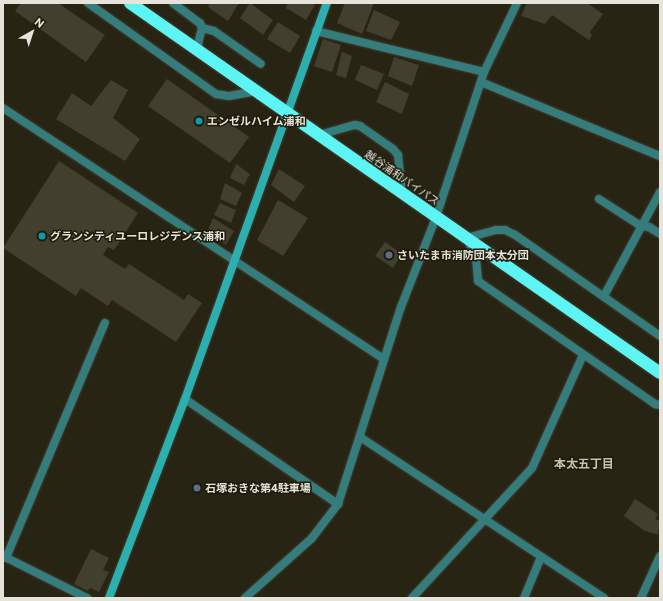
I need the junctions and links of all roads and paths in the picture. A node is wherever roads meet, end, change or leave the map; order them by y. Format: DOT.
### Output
graph roads {
  1 [pos="88,3"];
  2 [pos="130,3"];
  3 [pos="173,3"];
  4 [pos="327,3"];
  5 [pos="517,3"];
  6 [pos="202,28"];
  7 [pos="316,31"];
  8 [pos="199,51"];
  9 [pos="261,64"];
  10 [pos="484,72"];
  11 [pos="481,82"];
  12 [pos="256,91"];
  13 [pos="3,108"];
  14 [pos="286,112"];
  15 [pos="319,135"];
  16 [pos="660,156"];
  17 [pos="660,192"];
  18 [pos="402,193"];
  19 [pos="599,199"];
  20 [pos="436,217"];
  21 [pos="642,226"];
  22 [pos="660,234"];
  23 [pos="467,238"];
  24 [pos="235,261"];
  25 [pos="604,296"];
  26 [pos="105,323"];
  27 [pos="660,336"];
  28 [pos="583,355"];
  29 [pos="384,359"];
  30 [pos="660,373"];
  31 [pos="185,399"];
  32 [pos="660,405"];
  33 [pos="360,437"];
  34 [pos="338,504"];
  35 [pos="484,519"];
  36 [pos="660,556"];
  37 [pos="5,557"];
  38 [pos="542,557"];
  39 [pos="87,598"];
  40 [pos="109,598"];
  41 [pos="245,598"];
  42 [pos="412,598"];
  43 [pos="524,598"];
  44 [pos="604,598"];
  45 [pos="642,598"];
  1 -- 12 [label="street"];
  2 -- 8 [label="highway, 越谷浦和バイパス"];
  3 -- 6 [label="street"];
  4 -- 7 [label="street"];
  5 -- 10 [label="street"];
  6 -- 8 [label="street"];
  6 -- 9 [label="street"];
  7 -- 10 [label="street"];
  7 -- 14 [label="street"];
  8 -- 12 [label="highway, 越谷浦和バイパス"];
  10 -- 11 [label="street"];
  11 -- 16 [label="street"];
  11 -- 20 [label="street"];
  12 -- 14 [label="highway, 越谷浦和バイパス"];
  13 -- 24 [label="street"];
  14 -- 15 [label="highway, 越谷浦和バイパス"];
  14 -- 24 [label="street"];
  15 -- 18 [label="highway, 越谷浦和バイパス"];
  15 -- 18 [label="street"];
  17 -- 21 [label="street"];
  18 -- 20 [label="highway, 越谷浦和バイパス"];
  19 -- 21 [label="street"];
  20 -- 23 [label="highway, 越谷浦和バイパス"];
  20 -- 29 [label="street"];
  21 -- 22 [label="street"];
  21 -- 25 [label="street"];
  23 -- 25 [label="street"];
  23 -- 28 [label="street"];
  23 -- 30 [label="highway, 越谷浦和バイパス"];
  24 -- 29 [label="street"];
  24 -- 31 [label="street"];
  25 -- 27 [label="street"];
  26 -- 37 [label="street"];
  28 -- 32 [label="street"];
  28 -- 35 [label="street"];
  29 -- 33 [label="street"];
  31 -- 34 [label="street"];
  31 -- 40 [label="street"];
  33 -- 34 [label="street"];
  33 -- 35 [label="street"];
  34 -- 41 [label="street"];
  35 -- 38 [label="street"];
  35 -- 42 [label="street"];
  36 -- 45 [label="street"];
  37 -- 39 [label="street"];
  38 -- 43 [label="street"];
  38 -- 44 [label="street"];
}
